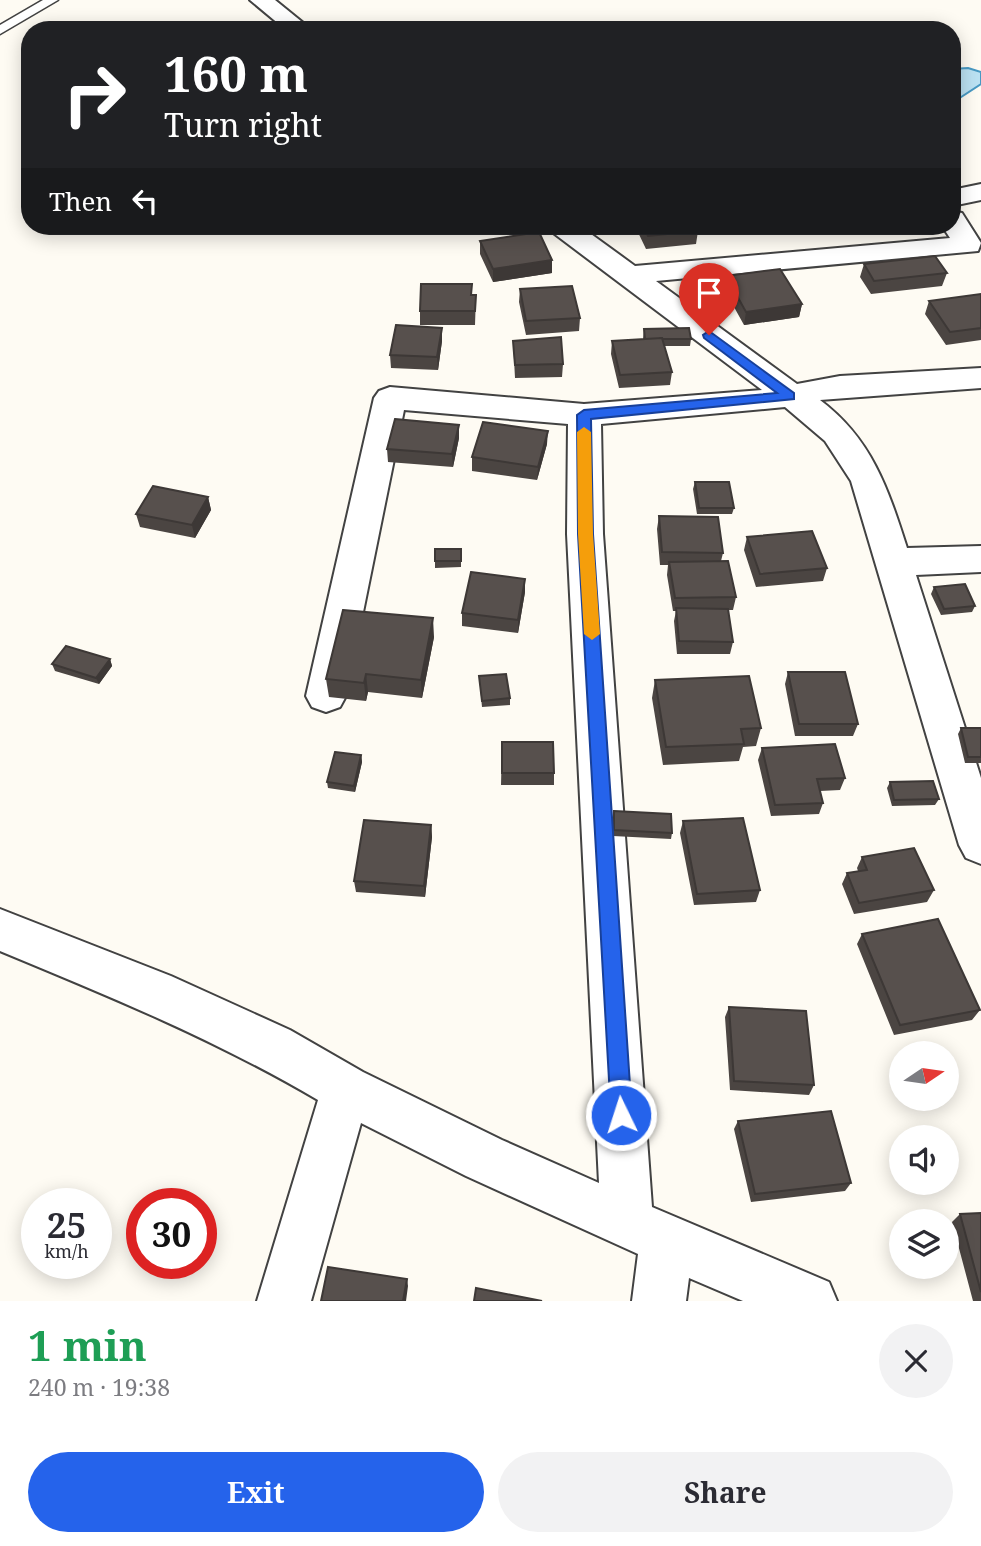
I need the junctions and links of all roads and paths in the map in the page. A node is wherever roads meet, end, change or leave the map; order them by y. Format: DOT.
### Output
graph roads {
  1 [pos="52,0"];
  2 [pos="261,0"];
  3 [pos="288,21"];
  4 [pos="0,30"];
  5 [pos="981,192"];
  6 [pos="961,196"];
  7 [pos="961,234"];
  8 [pos="574,235"];
  9 [pos="628,275"];
  10 [pos="981,378"];
  11 [pos="790,396"];
  12 [pos="584,415"];
  13 [pos="981,559"];
  14 [pos="892,562"];
  15 [pos="326,696"];
  16 [pos="981,845"];
  17 [pos="0,930"];
  18 [pos="346,1089"];
  19 [pos="647,1231"];
  20 [pos="284,1301"];
  21 [pos="659,1301"];
  22 [pos="810,1301"];
  1 -- 4 [label="lane"];
  2 -- 3 [label="street"];
  5 -- 6 [label="street"];
  7 -- 9 [label="street"];
  8 -- 9 [label="street"];
  9 -- 11 [label="street"];
  10 -- 11 [label="street"];
  11 -- 12 [label="street"];
  11 -- 14 [label="street"];
  12 -- 15 [label="street"];
  12 -- 19 [label="street"];
  13 -- 14 [label="street"];
  14 -- 16 [label="street"];
  17 -- 18 [label="street"];
  18 -- 19 [label="street"];
  18 -- 20 [label="street"];
  19 -- 21 [label="street"];
  19 -- 22 [label="street"];
}
